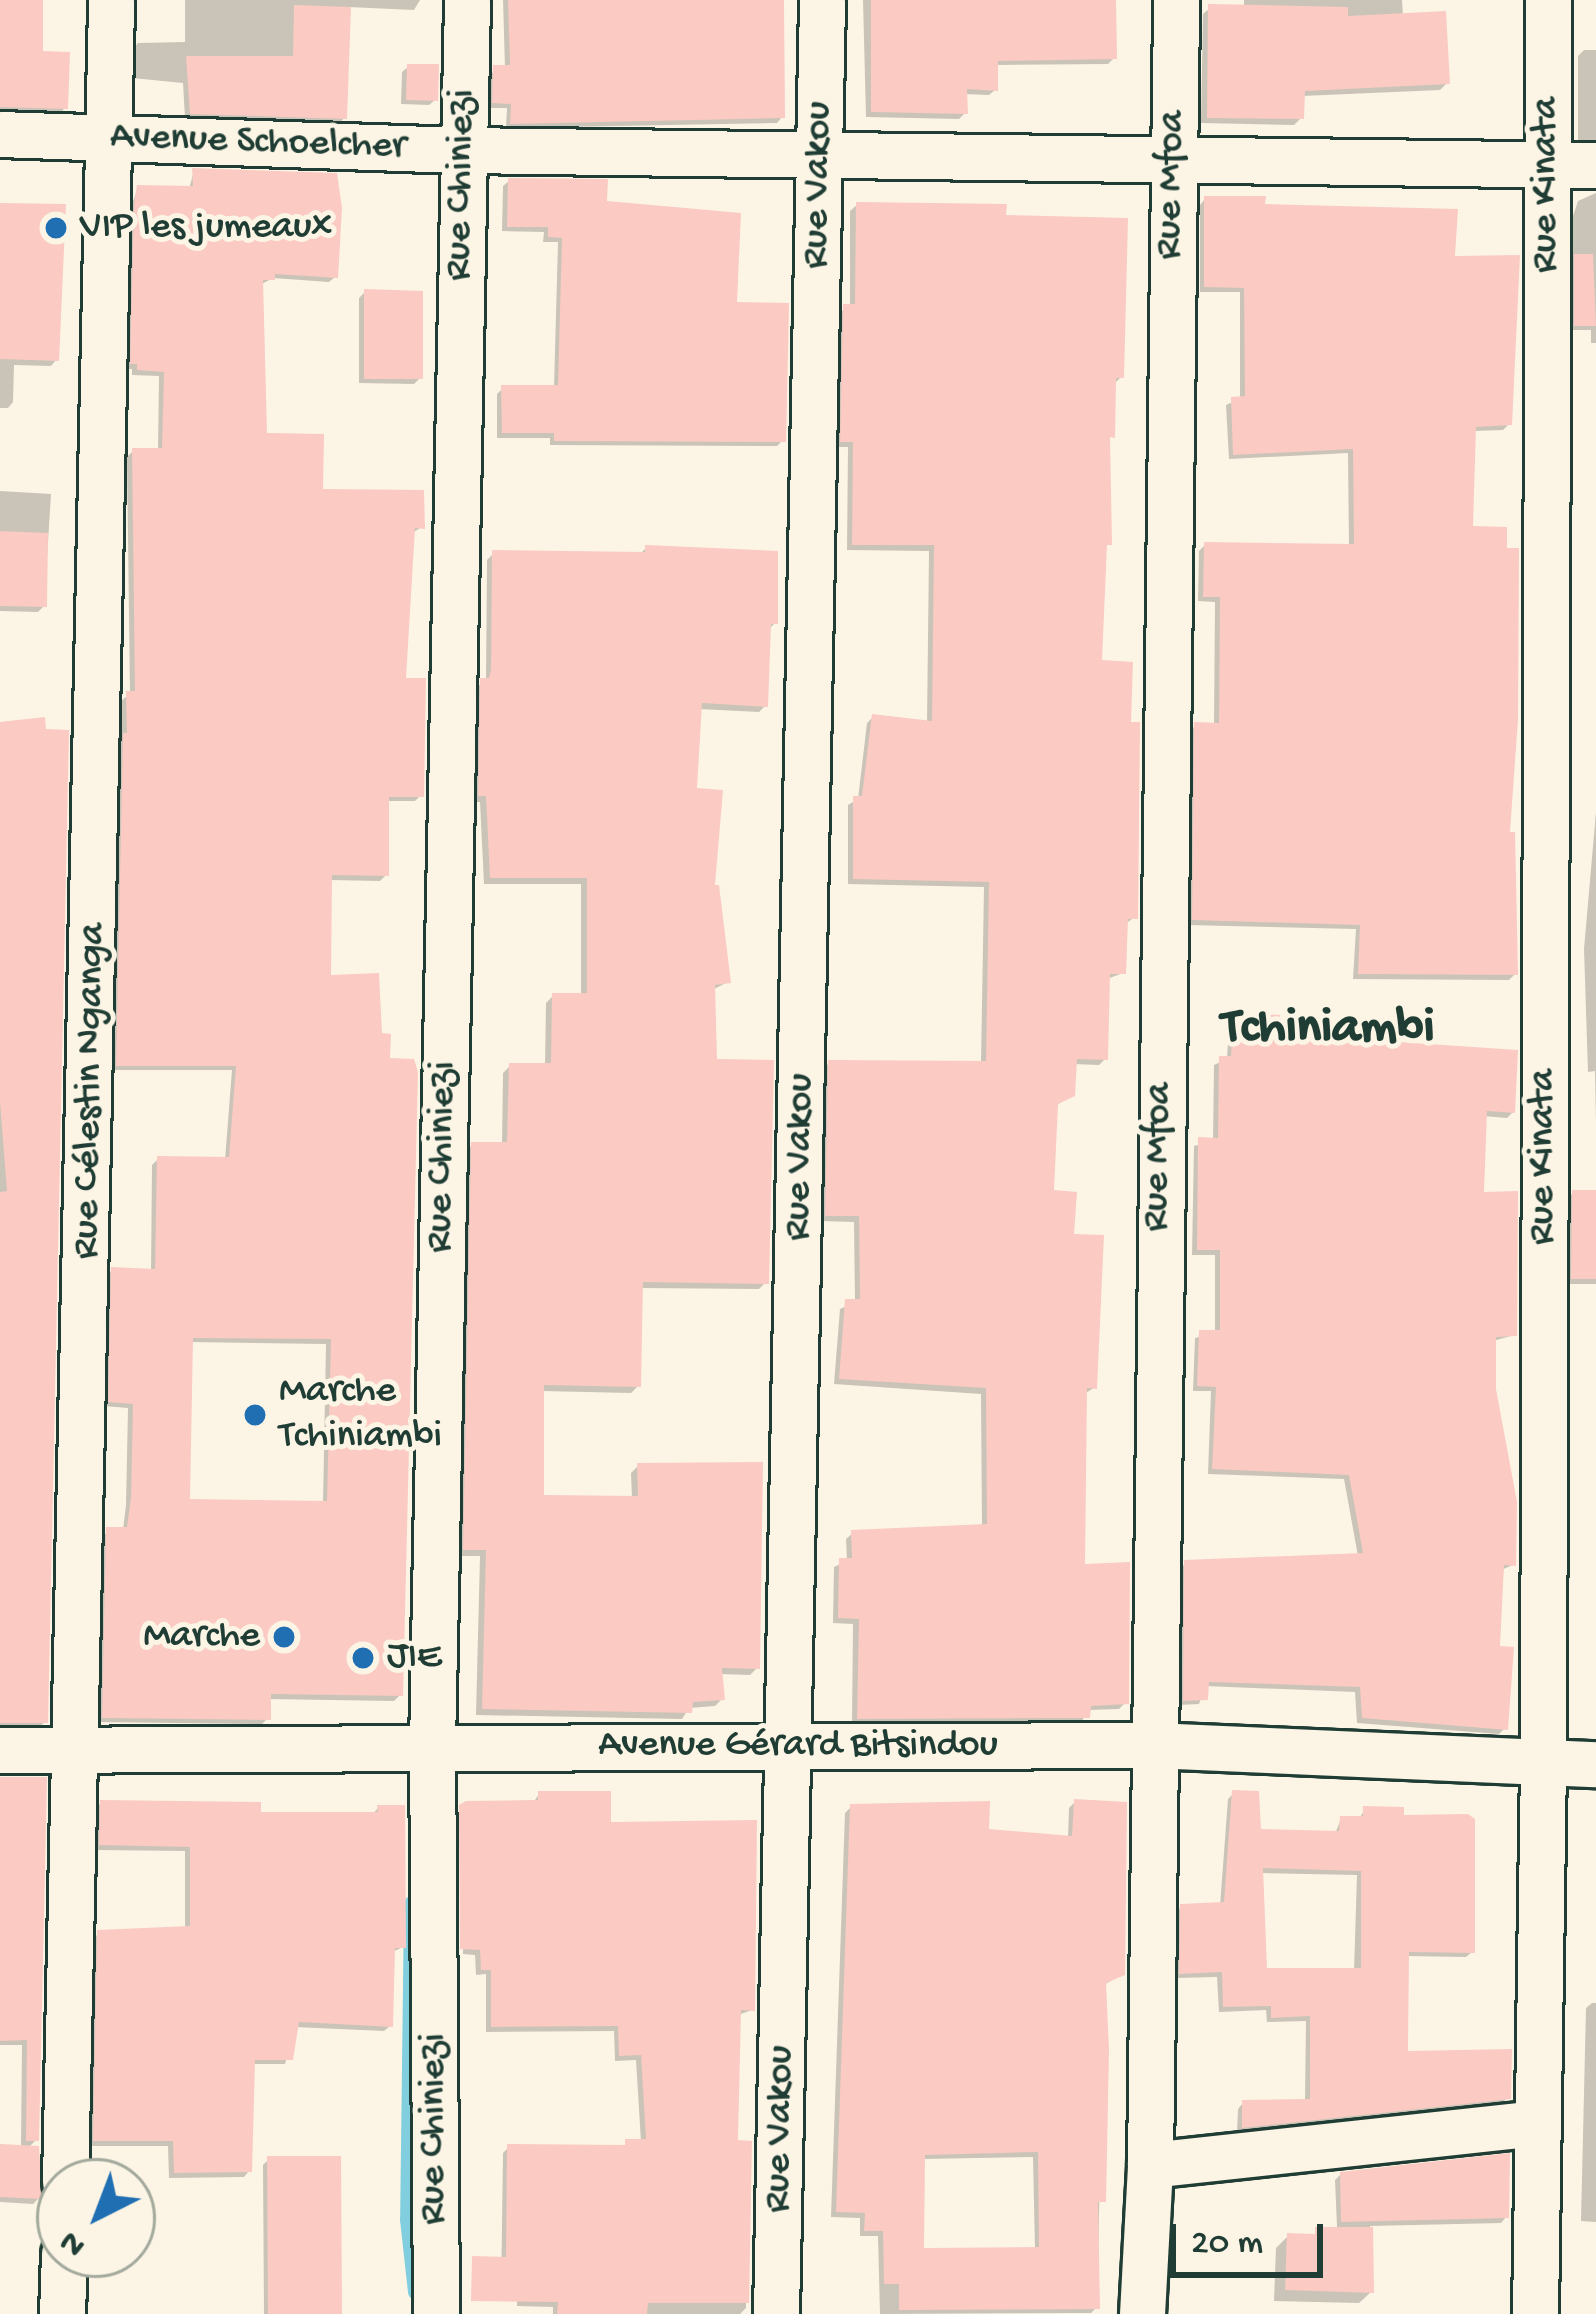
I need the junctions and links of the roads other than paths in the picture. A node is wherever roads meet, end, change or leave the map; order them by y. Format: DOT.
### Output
graph roads {
  1 [pos="111,0"];
  2 [pos="467,0"];
  3 [pos="822,0"];
  4 [pos="1176,0"];
  5 [pos="1548,0"];
  6 [pos="0,134"];
  7 [pos="111,138"];
  8 [pos="462,150"];
  9 [pos="819,152"];
  10 [pos="1172,163"];
  11 [pos="1547,165"];
  12 [pos="1596,165"];
  13 [pos="1152,1744"];
  14 [pos="432,1745"];
  15 [pos="790,1748"];
  16 [pos="77,1749"];
  17 [pos="0,1750"];
  18 [pos="1543,1762"];
  19 [pos="1596,1764"];
  20 [pos="1537,2123"];
  21 [pos="66,2158"];
  22 [pos="1150,2164"];
  23 [pos="63,2278"];
  24 [pos="62,2314"];
  25 [pos="436,2314"];
  26 [pos="776,2314"];
  27 [pos="1142,2314"];
  28 [pos="1535,2314"];
  1 -- 7 [label="street, Rue Célestin Nganga"];
  2 -- 8 [label="street, Rue Chiniezi"];
  3 -- 9 [label="street, Rue Vakou"];
  4 -- 10 [label="street, Rue Mfoa"];
  5 -- 11 [label="street, Rue Kinata"];
  6 -- 7 [label="street, Avenue Schoelcher"];
  7 -- 8 [label="street, Avenue Schoelcher"];
  7 -- 16 [label="street, Rue Célestin Nganga"];
  8 -- 9 [label="street, Avenue Schoelcher"];
  8 -- 14 [label="street, Rue Chiniezi"];
  9 -- 10 [label="street, Avenue Schoelcher"];
  9 -- 15 [label="street, Rue Vakou"];
  10 -- 11 [label="street, Avenue Schoelcher"];
  10 -- 13 [label="street, Rue Mfoa"];
  11 -- 12 [label="street, Avenue Schoelcher"];
  11 -- 18 [label="street, Rue Kinata"];
  13 -- 15 [label="street, Avenue Gérard Bitsindou"];
  13 -- 18 [label="street, Avenue Gérard Bitsindou"];
  13 -- 22 [label="street, Rue Mfoa"];
  14 -- 15 [label="street, Avenue Gérard Bitsindou"];
  14 -- 16 [label="street, Avenue Gérard Bitsindou"];
  14 -- 25 [label="street, Rue Chiniezi"];
  15 -- 26 [label="street, Rue Vakou"];
  16 -- 17 [label="street, Avenue Gérard Bitsindou"];
  16 -- 21 [label="street, Rue Célestin Nganga"];
  18 -- 19 [label="street, Avenue Gérard Bitsindou"];
  18 -- 20 [label="street, Rue Kinata"];
  20 -- 22 [label="street"];
  20 -- 28 [label="street, Rue Kinata"];
  22 -- 27 [label="street, Rue Mfoa"];
  23 -- 24 [label="street"];
}
